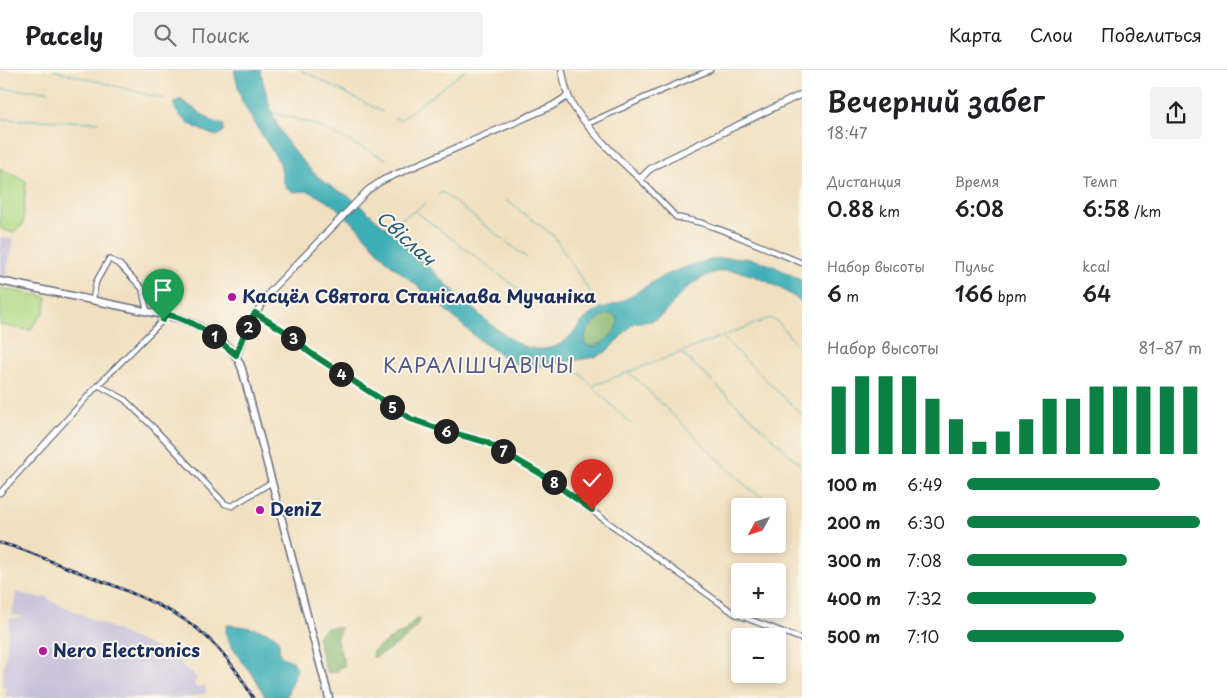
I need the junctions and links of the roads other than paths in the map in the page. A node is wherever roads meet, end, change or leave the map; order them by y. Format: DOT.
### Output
graph roads {
  1 [pos="562,70"];
  2 [pos="710,70"];
  3 [pos="802,94"];
  4 [pos="568,96"];
  5 [pos="588,124"];
  6 [pos="640,179"];
  7 [pos="802,263"];
  8 [pos="0,281"];
  9 [pos="93,299"];
  10 [pos="148,311"];
  11 [pos="255,313"];
  12 [pos="165,314"];
  13 [pos="236,355"];
  14 [pos="98,385"];
  15 [pos="272,482"];
  16 [pos="0,493"];
  17 [pos="802,640"];
  18 [pos="329,698"];
  1 -- 4 [label="street"];
  2 -- 5 [label="street"];
  3 -- 6 [label="street"];
  4 -- 5 [label="street"];
  4 -- 11 [label="street"];
  5 -- 6 [label="street"];
  6 -- 7 [label="street"];
  8 -- 9 [label="main road"];
  9 -- 10 [label="main road"];
  9 -- 10 [label="street"];
  10 -- 12 [label="main road"];
  11 -- 13 [label="street"];
  11 -- 17 [label="street"];
  12 -- 13 [label="main road"];
  12 -- 14 [label="street"];
  13 -- 15 [label="main road"];
  14 -- 15 [label="street"];
  14 -- 16 [label="street"];
  15 -- 18 [label="main road"];
}
